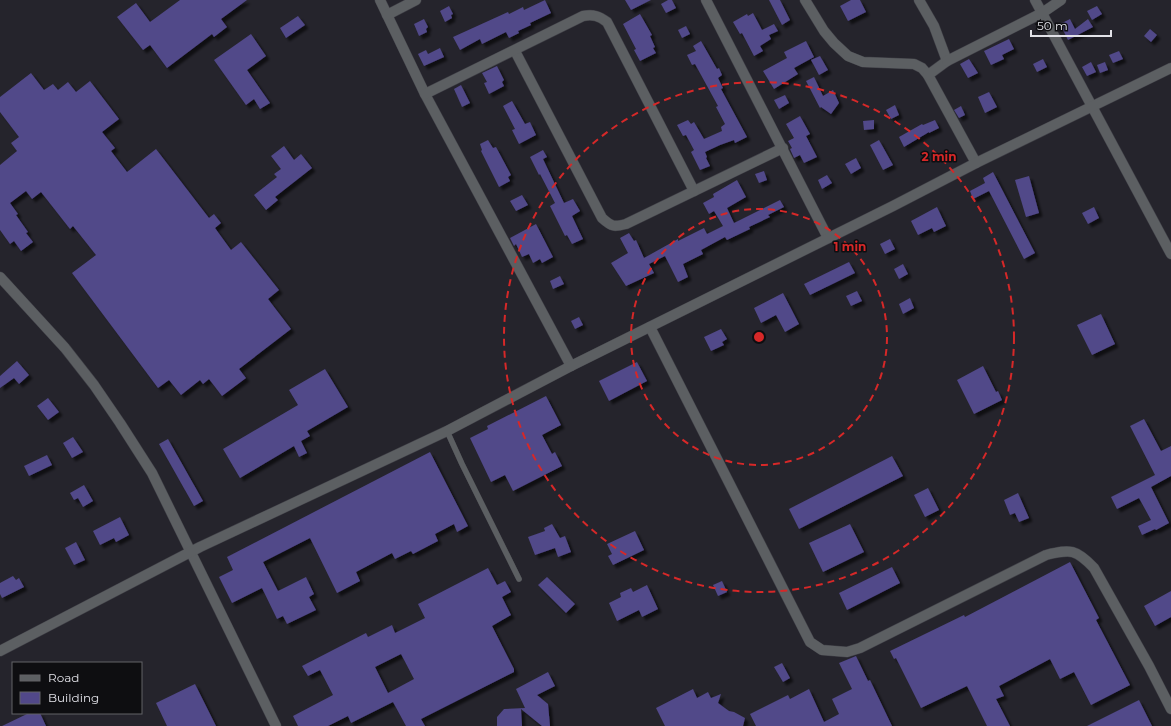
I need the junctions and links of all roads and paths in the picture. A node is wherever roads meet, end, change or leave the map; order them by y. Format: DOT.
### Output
graph roads {
  1 [pos="380,0"];
  2 [pos="416,0"];
  3 [pos="706,0"];
  4 [pos="805,0"];
  5 [pos="919,0"];
  6 [pos="1035,0"];
  7 [pos="1061,0"];
  8 [pos="1042,13"];
  9 [pos="387,14"];
  10 [pos="515,51"];
  11 [pos="947,61"];
  12 [pos="1171,68"];
  13 [pos="928,75"];
  14 [pos="425,94"];
  15 [pos="1092,106"];
  16 [pos="783,148"];
  17 [pos="976,163"];
  18 [pos="694,191"];
  19 [pos="828,238"];
  20 [pos="1171,254"];
  21 [pos="0,276"];
  22 [pos="650,327"];
  23 [pos="571,366"];
  24 [pos="447,431"];
  25 [pos="191,552"];
  26 [pos="520,580"];
  27 [pos="0,651"];
  28 [pos="1171,709"];
  29 [pos="276,726"];
  1 -- 9 [label="street"];
  2 -- 9 [label="street"];
  3 -- 16 [label="street"];
  4 -- 13 [label="street"];
  5 -- 11 [label="street"];
  6 -- 8 [label="street"];
  7 -- 8 [label="street"];
  8 -- 11 [label="street"];
  8 -- 15 [label="street"];
  9 -- 14 [label="street"];
  10 -- 14 [label="street"];
  10 -- 18 [label="street"];
  10 -- 18 [label="street"];
  11 -- 13 [label="street"];
  12 -- 15 [label="street"];
  13 -- 17 [label="street"];
  14 -- 23 [label="street"];
  15 -- 17 [label="street"];
  15 -- 20 [label="street"];
  16 -- 18 [label="street"];
  16 -- 19 [label="street"];
  17 -- 19 [label="street"];
  19 -- 22 [label="street"];
  21 -- 25 [label="street"];
  22 -- 23 [label="street"];
  22 -- 28 [label="street"];
  23 -- 24 [label="street"];
  24 -- 25 [label="street"];
  24 -- 26 [label="lane"];
  25 -- 27 [label="street"];
  25 -- 29 [label="street"];
}
